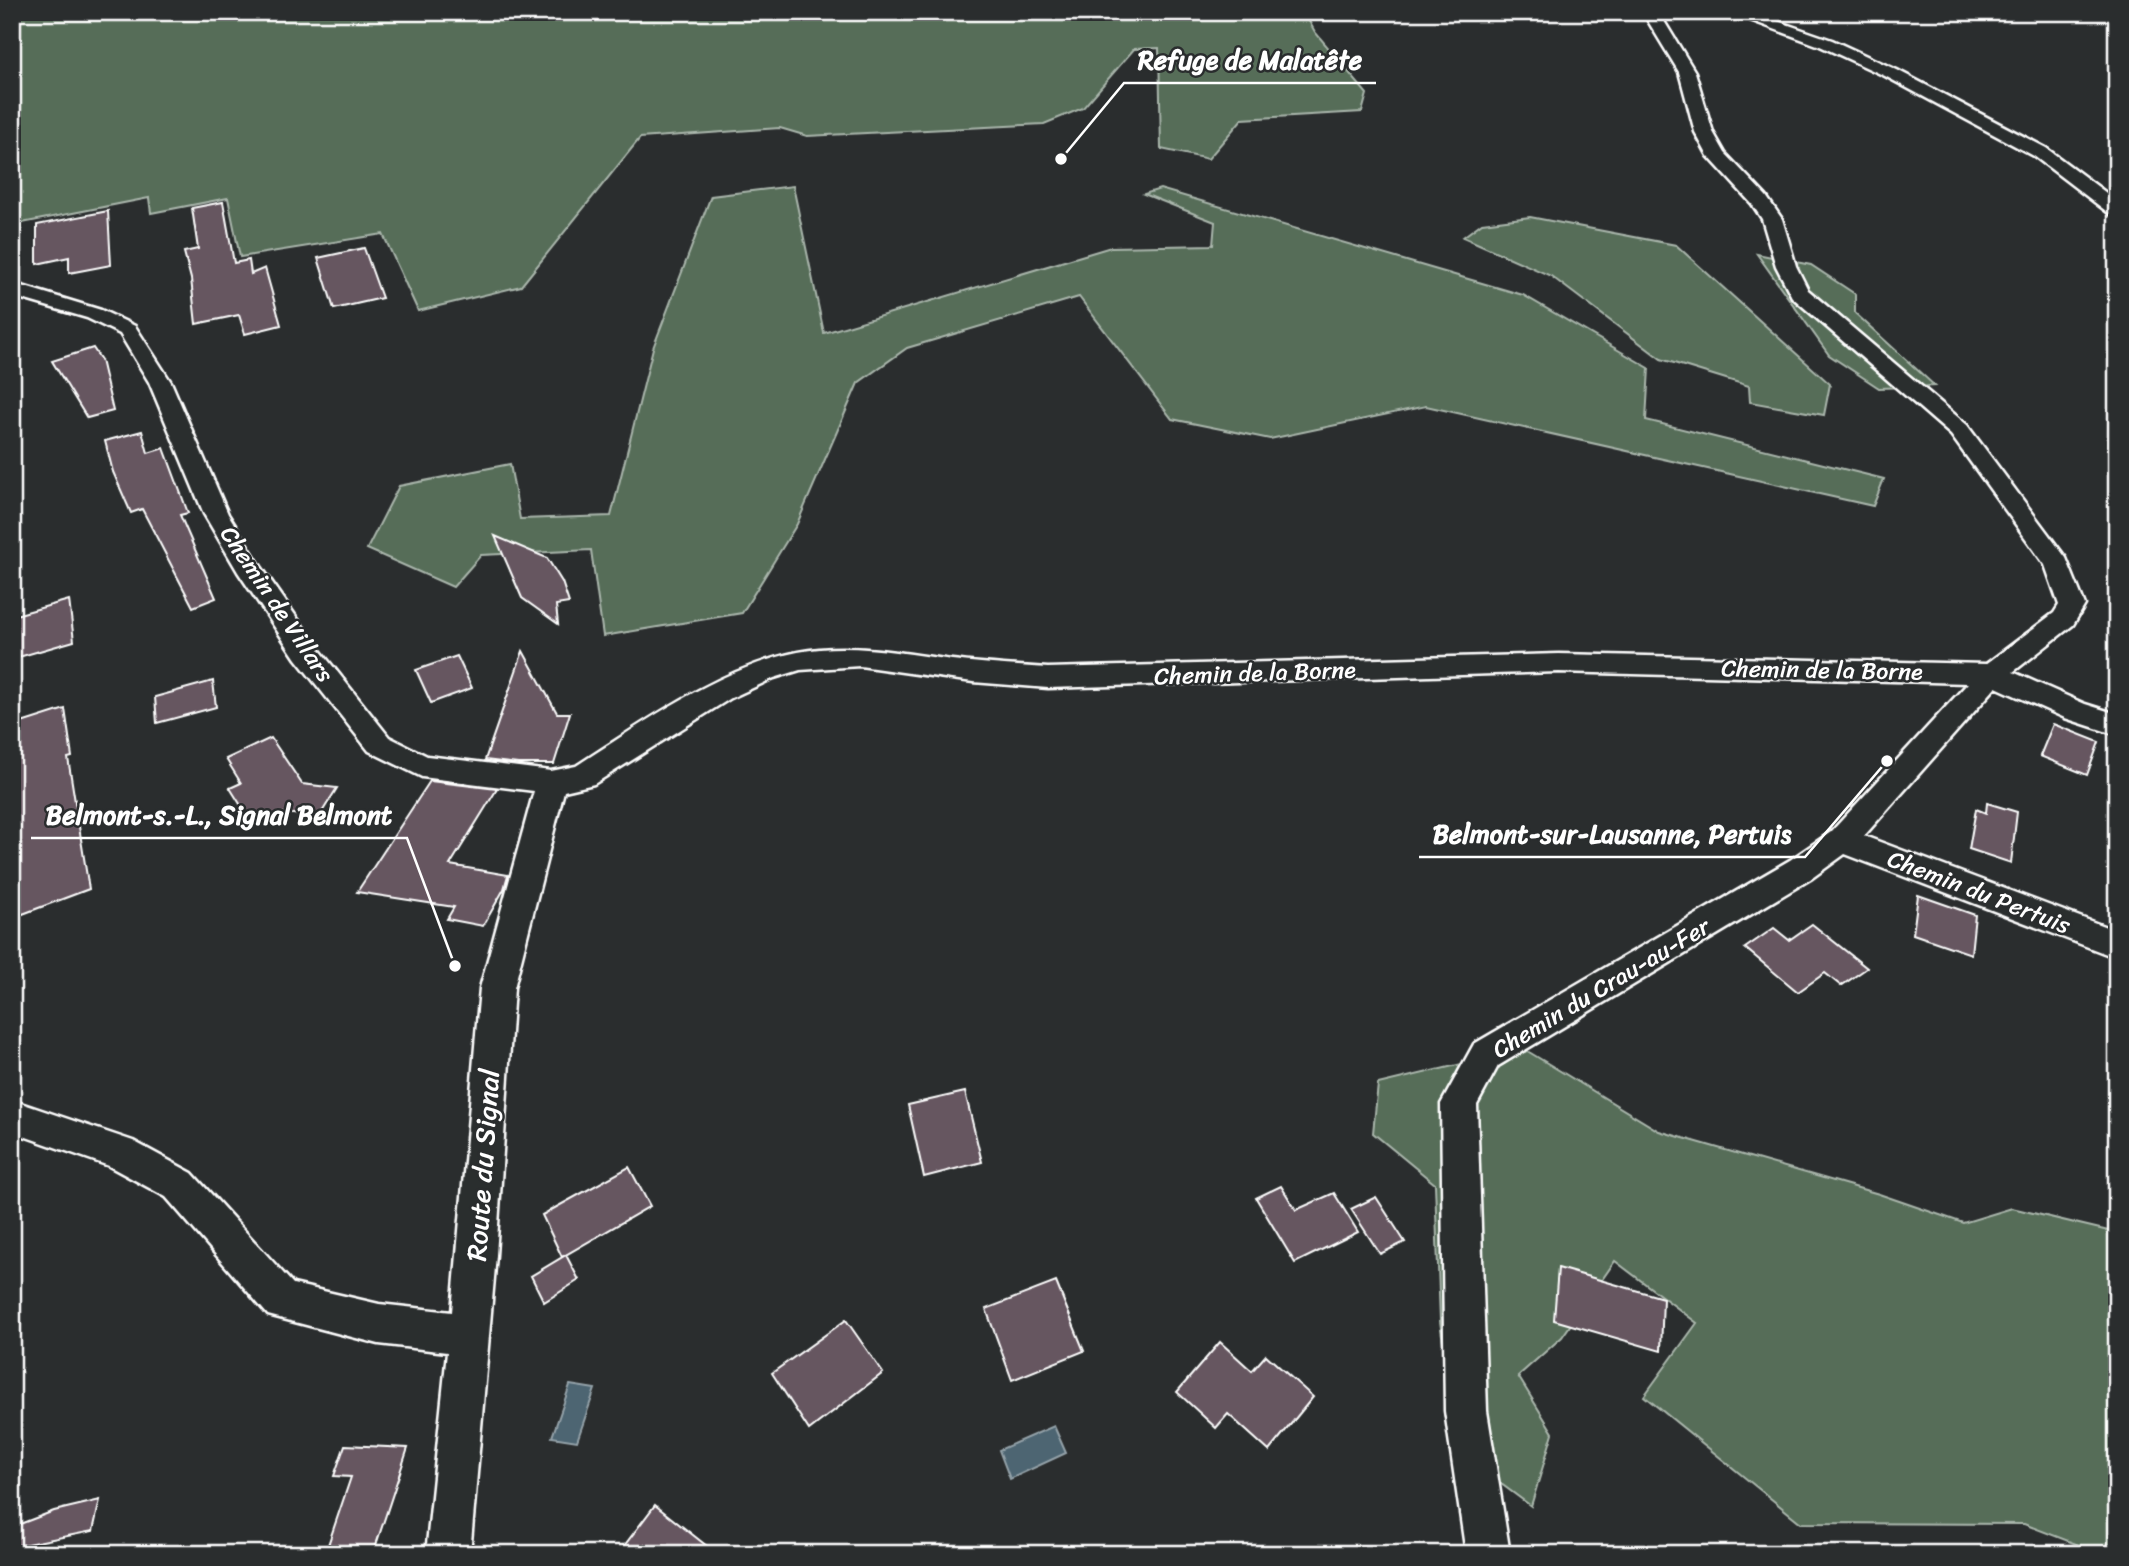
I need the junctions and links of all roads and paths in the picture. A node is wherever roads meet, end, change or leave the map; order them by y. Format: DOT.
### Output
graph roads {
  1 [pos="1655,12"];
  2 [pos="1735,12"];
  3 [pos="2117,210"];
  4 [pos="12,289"];
  5 [pos="1992,674"];
  6 [pos="2117,725"];
  7 [pos="551,782"];
  8 [pos="1842,839"];
  9 [pos="2117,945"];
  10 [pos="12,1116"];
  11 [pos="468,1334"];
  12 [pos="448,1554"];
  13 [pos="1488,1554"];
  1 -- 5 [label="street, Chemin du Crau-au-Fer"];
  2 -- 3 [label="street"];
  4 -- 7 [label="street, Chemin de Villars"];
  5 -- 6 [label="street"];
  5 -- 7 [label="street, Chemin de la Borne"];
  5 -- 8 [label="street, Chemin du Crau-au-Fer"];
  7 -- 11 [label="street, Route du Signal"];
  8 -- 9 [label="street, Chemin du Pertuis"];
  8 -- 13 [label="street, Chemin du Crau-au-Fer"];
  10 -- 11 [label="street"];
  11 -- 12 [label="street, Route du Signal"];
}
